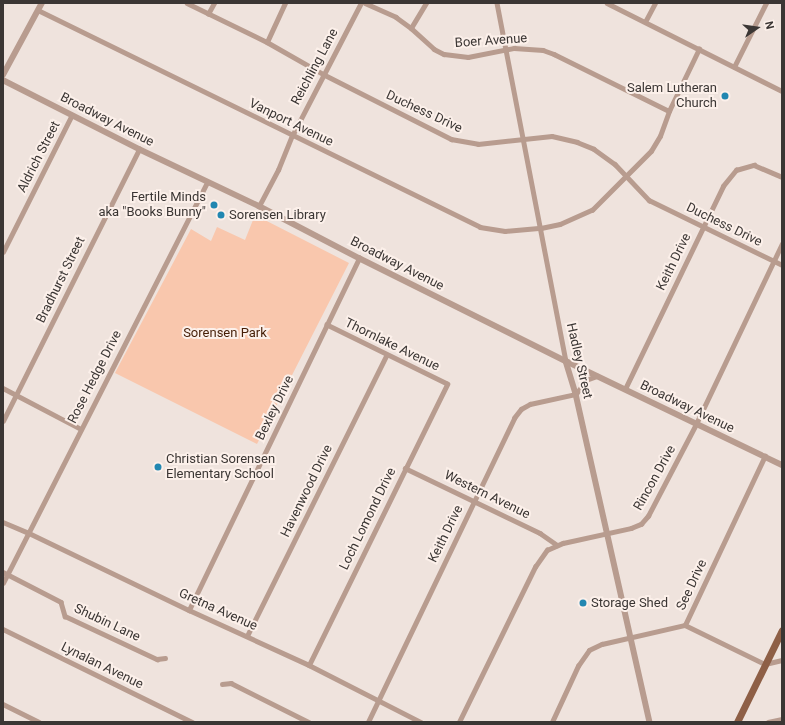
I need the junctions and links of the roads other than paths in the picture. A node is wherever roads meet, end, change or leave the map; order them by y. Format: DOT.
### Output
graph roads {
  1 [pos="42,3"];
  2 [pos="187,3"];
  3 [pos="214,3"];
  4 [pos="285,3"];
  5 [pos="361,3"];
  6 [pos="365,3"];
  7 [pos="426,3"];
  8 [pos="497,3"];
  9 [pos="607,3"];
  10 [pos="655,3"];
  11 [pos="766,3"];
  12 [pos="38,10"];
  13 [pos="208,14"];
  14 [pos="645,22"];
  15 [pos="411,28"];
  16 [pos="266,42"];
  17 [pos="699,49"];
  18 [pos="506,50"];
  19 [pos="734,66"];
  20 [pos="323,74"];
  21 [pos="3,75"];
  22 [pos="3,80"];
  23 [pos="782,91"];
  24 [pos="668,111"];
  25 [pos="72,115"];
  26 [pos="292,136"];
  27 [pos="523,139"];
  28 [pos="139,149"];
  29 [pos="627,176"];
  30 [pos="782,177"];
  31 [pos="207,182"];
  32 [pos="259,206"];
  33 [pos="703,227"];
  34 [pos="541,228"];
  35 [pos="782,244"];
  36 [pos="3,252"];
  37 [pos="359,258"];
  38 [pos="774,260"];
  39 [pos="782,265"];
  40 [pos="327,325"];
  41 [pos="386,356"];
  42 [pos="566,361"];
  43 [pos="597,376"];
  44 [pos="447,384"];
  45 [pos="3,388"];
  46 [pos="625,389"];
  47 [pos="576,394"];
  48 [pos="17,395"];
  49 [pos="3,421"];
  50 [pos="696,424"];
  51 [pos="81,429"];
  52 [pos="765,456"];
  53 [pos="782,465"];
  54 [pos="405,468"];
  55 [pos="474,501"];
  56 [pos="3,522"];
  57 [pos="29,533"];
  58 [pos="607,533"];
  59 [pos="557,545"];
  60 [pos="5,573"];
  61 [pos="3,583"];
  62 [pos="189,610"];
  63 [pos="685,625"];
  64 [pos="3,629"];
  65 [pos="782,630"];
  66 [pos="247,636"];
  67 [pos="630,638"];
  68 [pos="165,658"];
  69 [pos="782,660"];
  70 [pos="309,664"];
  71 [pos="765,664"];
  72 [pos="222,684"];
  73 [pos="378,701"];
  74 [pos="3,704"];
  75 [pos="782,719"];
  76 [pos="39,722"];
  77 [pos="192,722"];
  78 [pos="310,722"];
  79 [pos="368,722"];
  80 [pos="421,722"];
  81 [pos="459,722"];
  82 [pos="552,722"];
  83 [pos="650,722"];
  84 [pos="737,722"];
  85 [pos="768,722"];
  1 -- 12 [label="street"];
  2 -- 13 [label="street, Duchess Drive"];
  3 -- 13 [label="street"];
  4 -- 16 [label="street"];
  5 -- 20 [label="street, Reichling Lane"];
  6 -- 15 [label="street, Boer Avenue"];
  7 -- 15 [label="street"];
  8 -- 18 [label="street, Hadley Street"];
  9 -- 14 [label="street"];
  10 -- 14 [label="street"];
  11 -- 19 [label="street"];
  12 -- 21 [label="street"];
  12 -- 26 [label="street, Vanport Avenue"];
  13 -- 16 [label="street, Duchess Drive"];
  14 -- 17 [label="street"];
  15 -- 18 [label="street, Boer Avenue"];
  16 -- 20 [label="street, Duchess Drive"];
  17 -- 19 [label="street"];
  17 -- 24 [label="street, Vanport Avenue"];
  18 -- 24 [label="street, Boer Avenue"];
  18 -- 27 [label="street, Hadley Street"];
  19 -- 23 [label="street"];
  20 -- 26 [label="street, Reichling Lane"];
  20 -- 27 [label="street, Duchess Drive"];
  22 -- 25 [label="street, Broadway Avenue"];
  24 -- 29 [label="street, Vanport Avenue"];
  25 -- 28 [label="street, Broadway Avenue"];
  25 -- 36 [label="street, Aldrich Street"];
  26 -- 32 [label="street, Reichling Lane"];
  26 -- 34 [label="street, Vanport Avenue"];
  27 -- 29 [label="street, Duchess Drive"];
  27 -- 34 [label="street, Hadley Street"];
  28 -- 31 [label="street, Broadway Avenue"];
  28 -- 48 [label="street, Bradhurst Street"];
  29 -- 33 [label="street, Duchess Drive"];
  29 -- 34 [label="street, Vanport Avenue"];
  30 -- 33 [label="street, Keith Drive"];
  31 -- 32 [label="street, Broadway Avenue"];
  31 -- 51 [label="street, Rose Hedge Drive"];
  32 -- 37 [label="street, Broadway Avenue"];
  33 -- 38 [label="street, Duchess Drive"];
  33 -- 46 [label="street, Keith Drive"];
  34 -- 42 [label="street, Hadley Street"];
  35 -- 38 [label="street, Rincon Drive"];
  37 -- 40 [label="street, Bexley Drive"];
  37 -- 42 [label="street, Broadway Avenue"];
  38 -- 39 [label="street, Duchess Drive"];
  38 -- 50 [label="street, Rincon Drive"];
  40 -- 41 [label="street, Thornlake Avenue"];
  40 -- 62 [label="street, Bexley Drive"];
  41 -- 44 [label="street, Thornlake Avenue"];
  41 -- 66 [label="street, Havenwood Drive"];
  42 -- 43 [label="street, Broadway Avenue"];
  42 -- 47 [label="street, Hadley Street"];
  43 -- 46 [label="street, Broadway Avenue"];
  43 -- 47 [label="street"];
  44 -- 54 [label="street, Loch Lomond Drive"];
  45 -- 48 [label="street"];
  46 -- 50 [label="street, Broadway Avenue"];
  47 -- 55 [label="street, Keith Drive"];
  47 -- 58 [label="street, Hadley Street"];
  48 -- 49 [label="street, Bradhurst Street"];
  48 -- 51 [label="street"];
  50 -- 52 [label="street, Broadway Avenue"];
  50 -- 58 [label="street, Rincon Drive"];
  51 -- 57 [label="street, Rose Hedge Drive"];
  52 -- 53 [label="street, Broadway Avenue"];
  52 -- 63 [label="street, See Drive"];
  54 -- 55 [label="street, Western Avenue"];
  54 -- 70 [label="street, Loch Lomond Drive"];
  55 -- 59 [label="street, Western Avenue"];
  55 -- 73 [label="street, Keith Drive"];
  56 -- 57 [label="street, Gretna Avenue"];
  57 -- 60 [label="street, Rose Hedge Drive"];
  57 -- 62 [label="street, Gretna Avenue"];
  58 -- 59 [label="street, Rincon Drive"];
  58 -- 67 [label="street, Hadley Street"];
  59 -- 81 [label="street, Rincon Drive"];
  60 -- 61 [label="street, Rose Hedge Drive"];
  60 -- 68 [label="street, Shubin Lane"];
  62 -- 66 [label="street, Gretna Avenue"];
  63 -- 67 [label="street, See Drive"];
  63 -- 71 [label="street"];
  64 -- 77 [label="street, Lynalan Avenue"];
  65 -- 71 [label="main road"];
  66 -- 70 [label="street, Gretna Avenue"];
  67 -- 82 [label="street, See Drive"];
  67 -- 83 [label="street, Hadley Street"];
  69 -- 71 [label="street"];
  70 -- 73 [label="street, Gretna Avenue"];
  71 -- 84 [label="main road"];
  72 -- 78 [label="street"];
  73 -- 79 [label="street, Keith Drive"];
  73 -- 80 [label="street, Gretna Avenue"];
  74 -- 76 [label="street"];
  75 -- 85 [label="street"];
}
